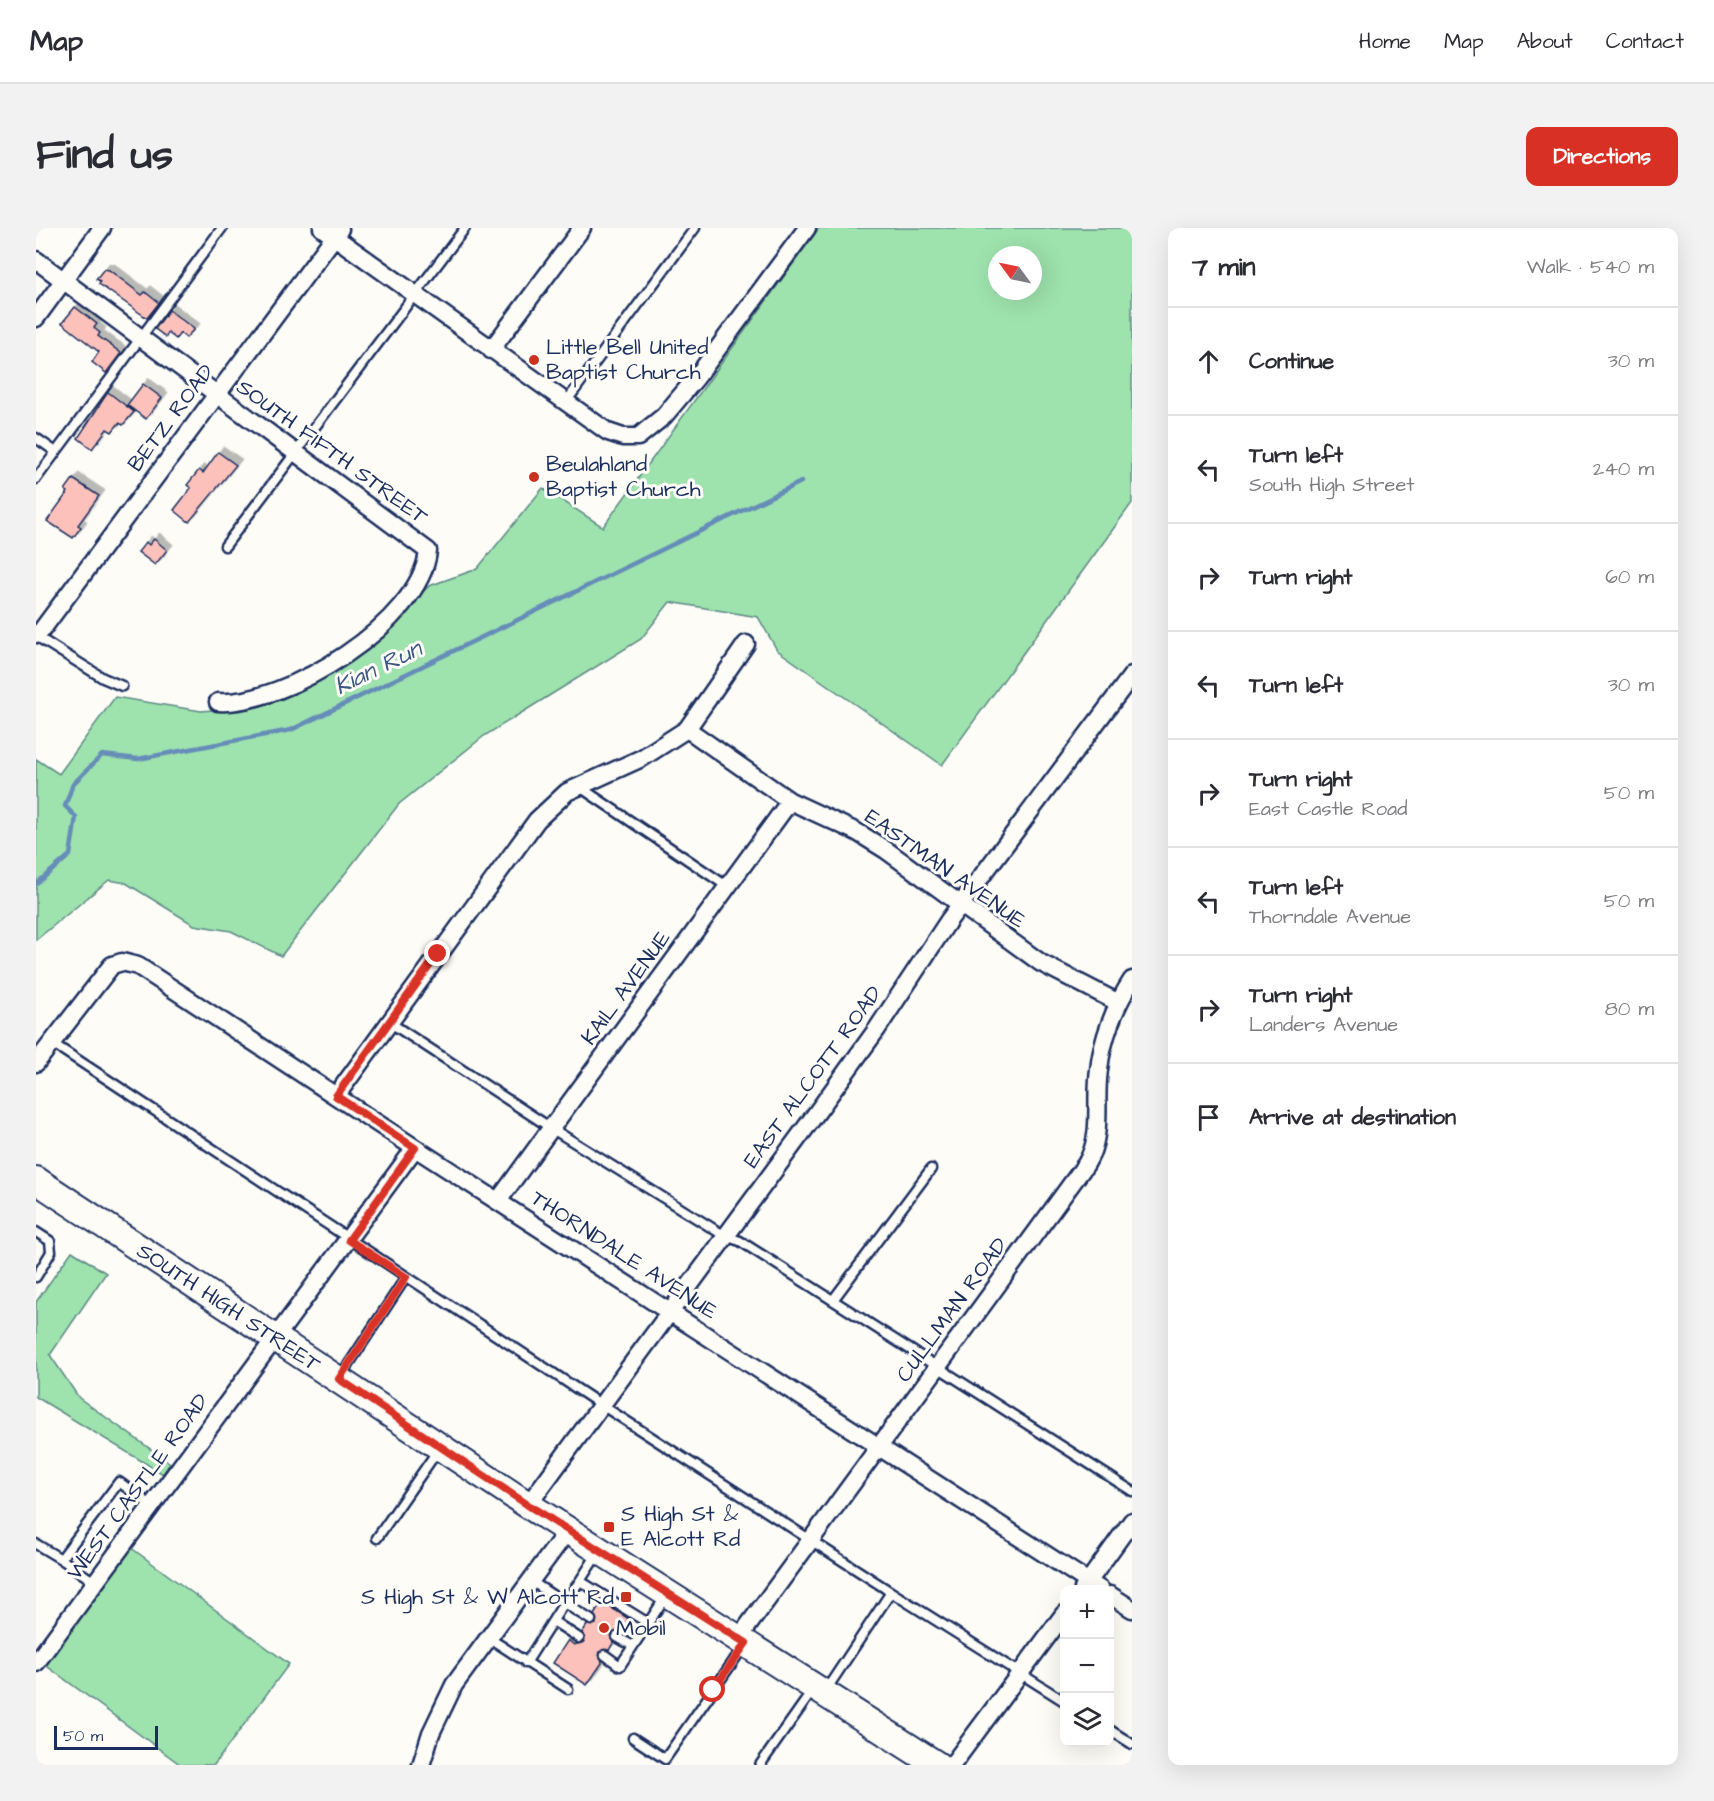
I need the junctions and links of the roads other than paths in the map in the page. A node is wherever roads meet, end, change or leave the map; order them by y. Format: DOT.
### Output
graph roads {
  1 [pos="102,228"];
  2 [pos="222,228"];
  3 [pos="465,228"];
  4 [pos="582,228"];
  5 [pos="695,228"];
  6 [pos="807,228"];
  7 [pos="332,231"];
  8 [pos="36,260"];
  9 [pos="64,280"];
  10 [pos="414,296"];
  11 [pos="36,318"];
  12 [pos="141,337"];
  13 [pos="491,350"];
  14 [pos="217,395"];
  15 [pos="566,402"];
  16 [pos="36,438"];
  17 [pos="56,452"];
  18 [pos="297,453"];
  19 [pos="36,479"];
  20 [pos="225,546"];
  21 [pos="36,635"];
  22 [pos="746,644"];
  23 [pos="1132,675"];
  24 [pos="122,686"];
  25 [pos="218,702"];
  26 [pos="687,729"];
  27 [pos="579,786"];
  28 [pos="790,801"];
  29 [pos="728,888"];
  30 [pos="960,905"];
  31 [pos="1132,980"];
  32 [pos="1119,1003"];
  33 [pos="389,1022"];
  34 [pos="52,1042"];
  35 [pos="36,1063"];
  36 [pos="336,1096"];
  37 [pos="551,1128"];
  38 [pos="415,1148"];
  39 [pos="931,1168"];
  40 [pos="36,1180"];
  41 [pos="498,1201"];
  42 [pos="36,1232"];
  43 [pos="725,1236"];
  44 [pos="349,1240"];
  45 [pos="406,1277"];
  46 [pos="36,1278"];
  47 [pos="833,1300"];
  48 [pos="669,1312"];
  49 [pos="276,1338"];
  50 [pos="938,1367"];
  51 [pos="339,1379"];
  52 [pos="600,1404"];
  53 [pos="441,1446"];
  54 [pos="879,1447"];
  55 [pos="1132,1491"];
  56 [pos="528,1505"];
  57 [pos="152,1506"];
  58 [pos="1132,1521"];
  59 [pos="568,1530"];
  60 [pos="377,1538"];
  61 [pos="810,1539"];
  62 [pos="36,1544"];
  63 [pos="600,1551"];
  64 [pos="61,1559"];
  65 [pos="531,1581"];
  66 [pos="580,1581"];
  67 [pos="96,1583"];
  68 [pos="1088,1585"];
  69 [pos="1092,1585"];
  70 [pos="891,1592"];
  71 [pos="668,1594"];
  72 [pos="1114,1598"];
  73 [pos="564,1603"];
  74 [pos="1132,1609"];
  75 [pos="591,1620"];
  76 [pos="553,1621"];
  77 [pos="1060,1621"];
  78 [pos="648,1623"];
  79 [pos="617,1637"];
  80 [pos="489,1638"];
  81 [pos="579,1638"];
  82 [pos="742,1640"];
  83 [pos="633,1646"];
  84 [pos="605,1656"];
  85 [pos="36,1663"];
  86 [pos="526,1663"];
  87 [pos="1020,1673"];
  88 [pos="568,1689"];
  89 [pos="820,1690"];
  90 [pos="1060,1698"];
  91 [pos="1114,1733"];
  92 [pos="633,1738"];
  93 [pos="1132,1744"];
  94 [pos="421,1765"];
  95 [pos="760,1765"];
  96 [pos="937,1765"];
  97 [pos="952,1765"];
  1 -- 9 [label="street"];
  2 -- 12 [label="lane"];
  3 -- 10 [label="lane"];
  4 -- 13 [label="street"];
  5 -- 15 [label="lane"];
  6 -- 15 [label="street"];
  7 -- 10 [label="street"];
  7 -- 14 [label="street, BETZ ROAD"];
  8 -- 9 [label="street, SOUTH FIFTH STREET"];
  9 -- 11 [label="street"];
  9 -- 12 [label="street, SOUTH FIFTH STREET"];
  10 -- 13 [label="street"];
  10 -- 18 [label="lane"];
  12 -- 14 [label="street, SOUTH FIFTH STREET"];
  12 -- 17 [label="lane"];
  13 -- 15 [label="street"];
  14 -- 18 [label="street, SOUTH FIFTH STREET"];
  14 -- 21 [label="street, BETZ ROAD"];
  16 -- 17 [label="lane"];
  17 -- 19 [label="lane"];
  18 -- 20 [label="lane"];
  18 -- 25 [label="street, SOUTH FIFTH STREET"];
  21 -- 24 [label="lane"];
  22 -- 26 [label="street"];
  23 -- 30 [label="street, EAST ALCOTT ROAD"];
  26 -- 27 [label="street"];
  26 -- 28 [label="street, EASTMAN AVENUE"];
  27 -- 29 [label="lane"];
  27 -- 33 [label="street"];
  28 -- 29 [label="street, KAIL AVENUE"];
  28 -- 30 [label="street, EASTMAN AVENUE"];
  29 -- 37 [label="street, KAIL AVENUE"];
  30 -- 32 [label="street, EASTMAN AVENUE"];
  30 -- 43 [label="street, EAST ALCOTT ROAD"];
  31 -- 32 [label="street, CULLMAN ROAD"];
  32 -- 50 [label="street, CULLMAN ROAD"];
  33 -- 36 [label="street"];
  33 -- 37 [label="lane"];
  34 -- 35 [label="street"];
  34 -- 36 [label="street, THORNDALE AVENUE"];
  34 -- 44 [label="lane"];
  36 -- 38 [label="street, THORNDALE AVENUE"];
  37 -- 41 [label="street, KAIL AVENUE"];
  37 -- 43 [label="lane"];
  38 -- 41 [label="street, THORNDALE AVENUE"];
  38 -- 44 [label="street, WEST CASTLE ROAD"];
  39 -- 47 [label="lane"];
  40 -- 49 [label="main road, SOUTH HIGH STREET"];
  41 -- 48 [label="street, THORNDALE AVENUE"];
  42 -- 46 [label="lane"];
  43 -- 47 [label="lane"];
  43 -- 48 [label="street, EAST ALCOTT ROAD"];
  44 -- 45 [label="lane"];
  44 -- 49 [label="street, WEST CASTLE ROAD"];
  45 -- 51 [label="lane"];
  45 -- 52 [label="lane"];
  47 -- 50 [label="lane"];
  48 -- 52 [label="street, EAST ALCOTT ROAD"];
  48 -- 54 [label="street, THORNDALE AVENUE"];
  49 -- 51 [label="main road, SOUTH HIGH STREET"];
  49 -- 57 [label="street, WEST CASTLE ROAD"];
  50 -- 54 [label="street, CULLMAN ROAD"];
  50 -- 55 [label="lane"];
  51 -- 53 [label="main road, SOUTH HIGH STREET"];
  52 -- 56 [label="street, EAST ALCOTT ROAD"];
  52 -- 61 [label="lane"];
  53 -- 56 [label="main road, SOUTH HIGH STREET"];
  53 -- 60 [label="lane"];
  54 -- 61 [label="street, CULLMAN ROAD"];
  54 -- 68 [label="street, THORNDALE AVENUE"];
  56 -- 59 [label="main road, SOUTH HIGH STREET"];
  57 -- 64 [label="lane"];
  57 -- 67 [label="street, WEST CASTLE ROAD"];
  58 -- 69 [label="street"];
  59 -- 63 [label="main road, SOUTH HIGH STREET"];
  59 -- 65 [label="street"];
  61 -- 70 [label="lane"];
  61 -- 82 [label="street, CULLMAN ROAD"];
  62 -- 64 [label="lane"];
  63 -- 66 [label="lane"];
  63 -- 71 [label="main road, SOUTH HIGH STREET"];
  64 -- 67 [label="lane"];
  65 -- 73 [label="lane"];
  65 -- 80 [label="street"];
  66 -- 73 [label="lane"];
  66 -- 78 [label="lane"];
  67 -- 85 [label="street, WEST CASTLE ROAD"];
  70 -- 87 [label="lane"];
  70 -- 89 [label="lane"];
  71 -- 78 [label="lane"];
  71 -- 82 [label="main road, SOUTH HIGH STREET"];
  72 -- 74 [label="street"];
  73 -- 75 [label="lane"];
  73 -- 76 [label="lane"];
  76 -- 81 [label="lane"];
  76 -- 86 [label="lane"];
  77 -- 87 [label="street"];
  78 -- 83 [label="lane"];
  79 -- 83 [label="lane"];
  80 -- 86 [label="lane"];
  80 -- 94 [label="street"];
  82 -- 89 [label="main road, SOUTH HIGH STREET"];
  82 -- 92 [label="lane"];
  83 -- 84 [label="lane"];
  86 -- 88 [label="lane"];
  87 -- 90 [label="lane"];
  87 -- 97 [label="street"];
  89 -- 95 [label="lane"];
  89 -- 96 [label="main road, SOUTH HIGH STREET"];
  91 -- 93 [label="lane"];
}
